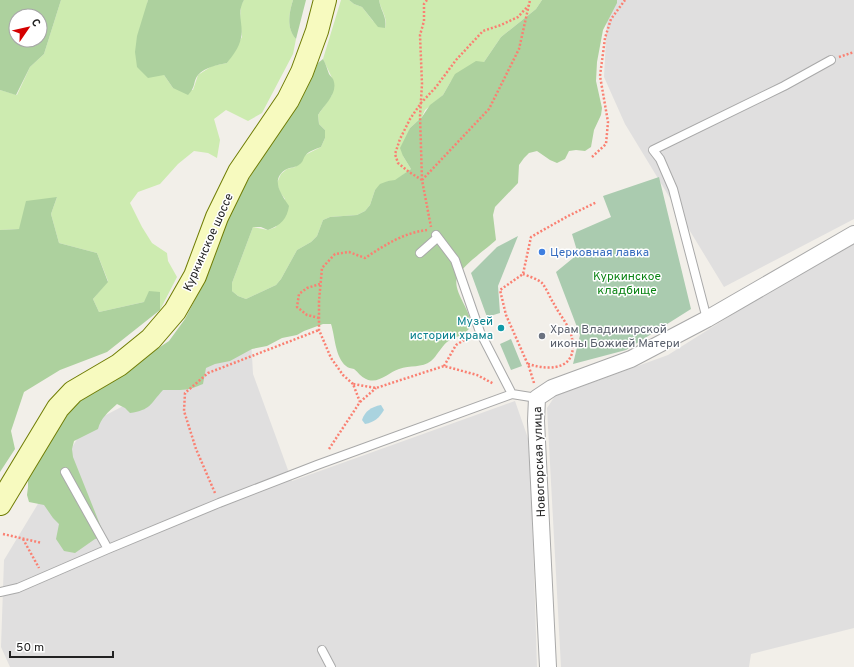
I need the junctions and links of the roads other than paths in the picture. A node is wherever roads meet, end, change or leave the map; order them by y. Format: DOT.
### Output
graph roads {
  1 [pos="325,0"];
  2 [pos="831,60"];
  3 [pos="854,234"];
  4 [pos="420,254"];
  5 [pos="707,319"];
  6 [pos="512,394"];
  7 [pos="537,398"];
  8 [pos="65,472"];
  9 [pos="0,504"];
  10 [pos="108,549"];
  11 [pos="0,592"];
  12 [pos="322,650"];
  13 [pos="331,667"];
  14 [pos="548,667"];
  1 -- 9 [label="main road, Куркинское шоссе"];
  2 -- 5 [label="lane"];
  3 -- 5 [label="street, Новогорская улица"];
  4 -- 6 [label="lane"];
  5 -- 7 [label="street, Новогорская улица"];
  6 -- 7 [label="lane"];
  6 -- 10 [label="lane"];
  7 -- 14 [label="street, Новогорская улица"];
  8 -- 10 [label="lane"];
  10 -- 11 [label="lane"];
  12 -- 13 [label="lane"];
}
